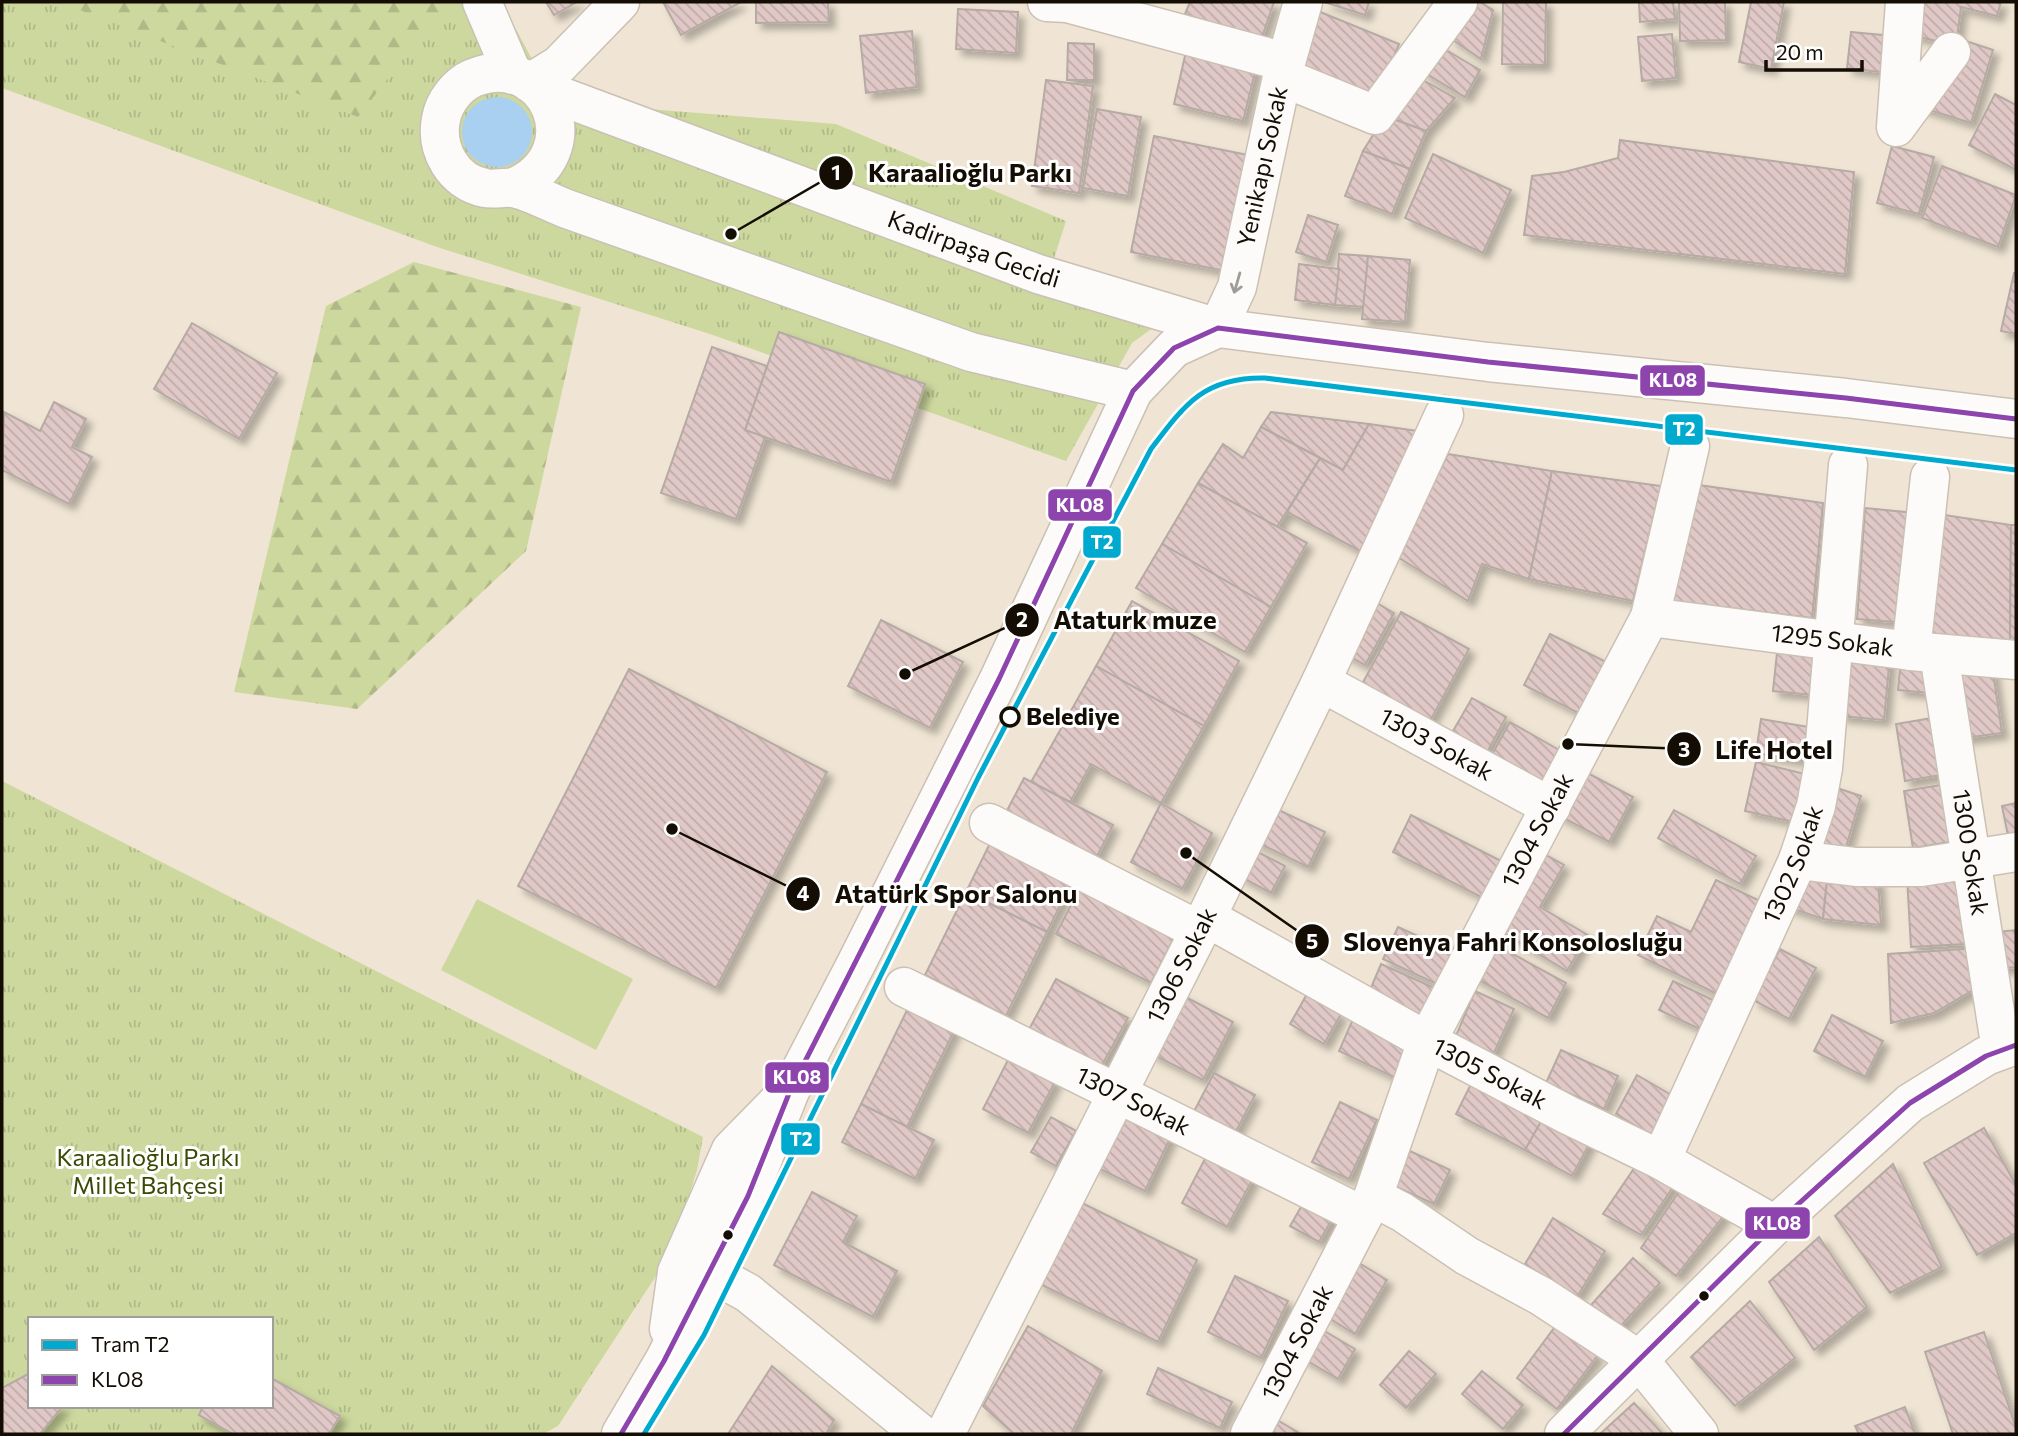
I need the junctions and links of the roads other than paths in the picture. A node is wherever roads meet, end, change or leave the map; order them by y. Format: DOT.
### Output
graph roads {
  1 [pos="482,2"];
  2 [pos="620,2"];
  3 [pos="1047,2"];
  4 [pos="1303,2"];
  5 [pos="1458,2"];
  6 [pos="1905,2"];
  7 [pos="1951,52"];
  8 [pos="1284,69"];
  9 [pos="526,82"];
  10 [pos="512,188"];
  11 [pos="1218,328"];
  12 [pos="1133,391"];
  13 [pos="1444,415"];
  14 [pos="2016,419"];
  15 [pos="1690,446"];
  16 [pos="1848,465"];
  17 [pos="1930,477"];
  18 [pos="1650,617"];
  19 [pos="1833,640"];
  20 [pos="1925,653"];
  21 [pos="2016,660"];
  22 [pos="1321,682"];
  23 [pos="1551,807"];
  24 [pos="989,823"];
  25 [pos="2016,852"];
  26 [pos="1798,860"];
  27 [pos="1971,860"];
  28 [pos="1203,924"];
  29 [pos="904,987"];
  30 [pos="1427,1041"];
  31 [pos="2009,1048"];
  32 [pos="790,1091"];
  33 [pos="1118,1094"];
  34 [pos="1661,1160"];
  35 [pos="1368,1207"];
  36 [pos="1775,1225"];
  37 [pos="710,1272"];
  38 [pos="1640,1360"];
  39 [pos="664,1361"];
  40 [pos="621,1434"];
  41 [pos="921,1434"];
  42 [pos="945,1434"];
  43 [pos="1250,1434"];
  44 [pos="1564,1434"];
  45 [pos="1699,1434"];
  1 -- 9 [label="street"];
  2 -- 9 [label="street"];
  3 -- 8 [label="street"];
  4 -- 8 [label="street, Yenikapı Sokak"];
  5 -- 8 [label="street"];
  6 -- 7 [label="street"];
  8 -- 11 [label="street, Yenikapı Sokak, one-way"];
  9 -- 10 [label="street"];
  9 -- 10 [label="street"];
  9 -- 11 [label="street, Kadirpaşa Gecidi"];
  10 -- 12 [label="street"];
  11 -- 12 [label="street"];
  11 -- 14 [label="street, Kadirpaşa Gecidi"];
  12 -- 32 [label="street"];
  13 -- 22 [label="street, 1306 Sokak"];
  15 -- 18 [label="street, 1304 Sokak"];
  16 -- 19 [label="street, 1302 Sokak"];
  17 -- 20 [label="street, 1300 Sokak"];
  18 -- 19 [label="street, 1295 Sokak"];
  18 -- 23 [label="street, 1304 Sokak"];
  19 -- 20 [label="street, 1295 Sokak"];
  19 -- 26 [label="street, 1302 Sokak"];
  20 -- 21 [label="street, 1295 Sokak"];
  20 -- 27 [label="street, 1300 Sokak"];
  22 -- 23 [label="street, 1303 Sokak"];
  22 -- 28 [label="street, 1306 Sokak"];
  23 -- 30 [label="street, 1304 Sokak"];
  24 -- 28 [label="street, 1305 Sokak"];
  25 -- 27 [label="street"];
  26 -- 27 [label="street"];
  26 -- 34 [label="street, 1302 Sokak"];
  27 -- 31 [label="street, 1300 Sokak"];
  28 -- 30 [label="street, 1305 Sokak"];
  28 -- 33 [label="street, 1306 Sokak"];
  29 -- 33 [label="street, 1307 Sokak"];
  30 -- 34 [label="street, 1305 Sokak"];
  30 -- 35 [label="street, 1304 Sokak"];
  31 -- 36 [label="street"];
  32 -- 37 [label="street"];
  32 -- 39 [label="street"];
  33 -- 35 [label="street, 1307 Sokak"];
  33 -- 42 [label="street, 1306 Sokak"];
  34 -- 36 [label="street, 1305 Sokak"];
  35 -- 38 [label="street, 1307 Sokak"];
  35 -- 43 [label="street, 1304 Sokak"];
  36 -- 38 [label="street"];
  37 -- 39 [label="street"];
  37 -- 41 [label="street"];
  38 -- 44 [label="street"];
  38 -- 45 [label="street, 1307 Sokak"];
  39 -- 40 [label="street"];
}
